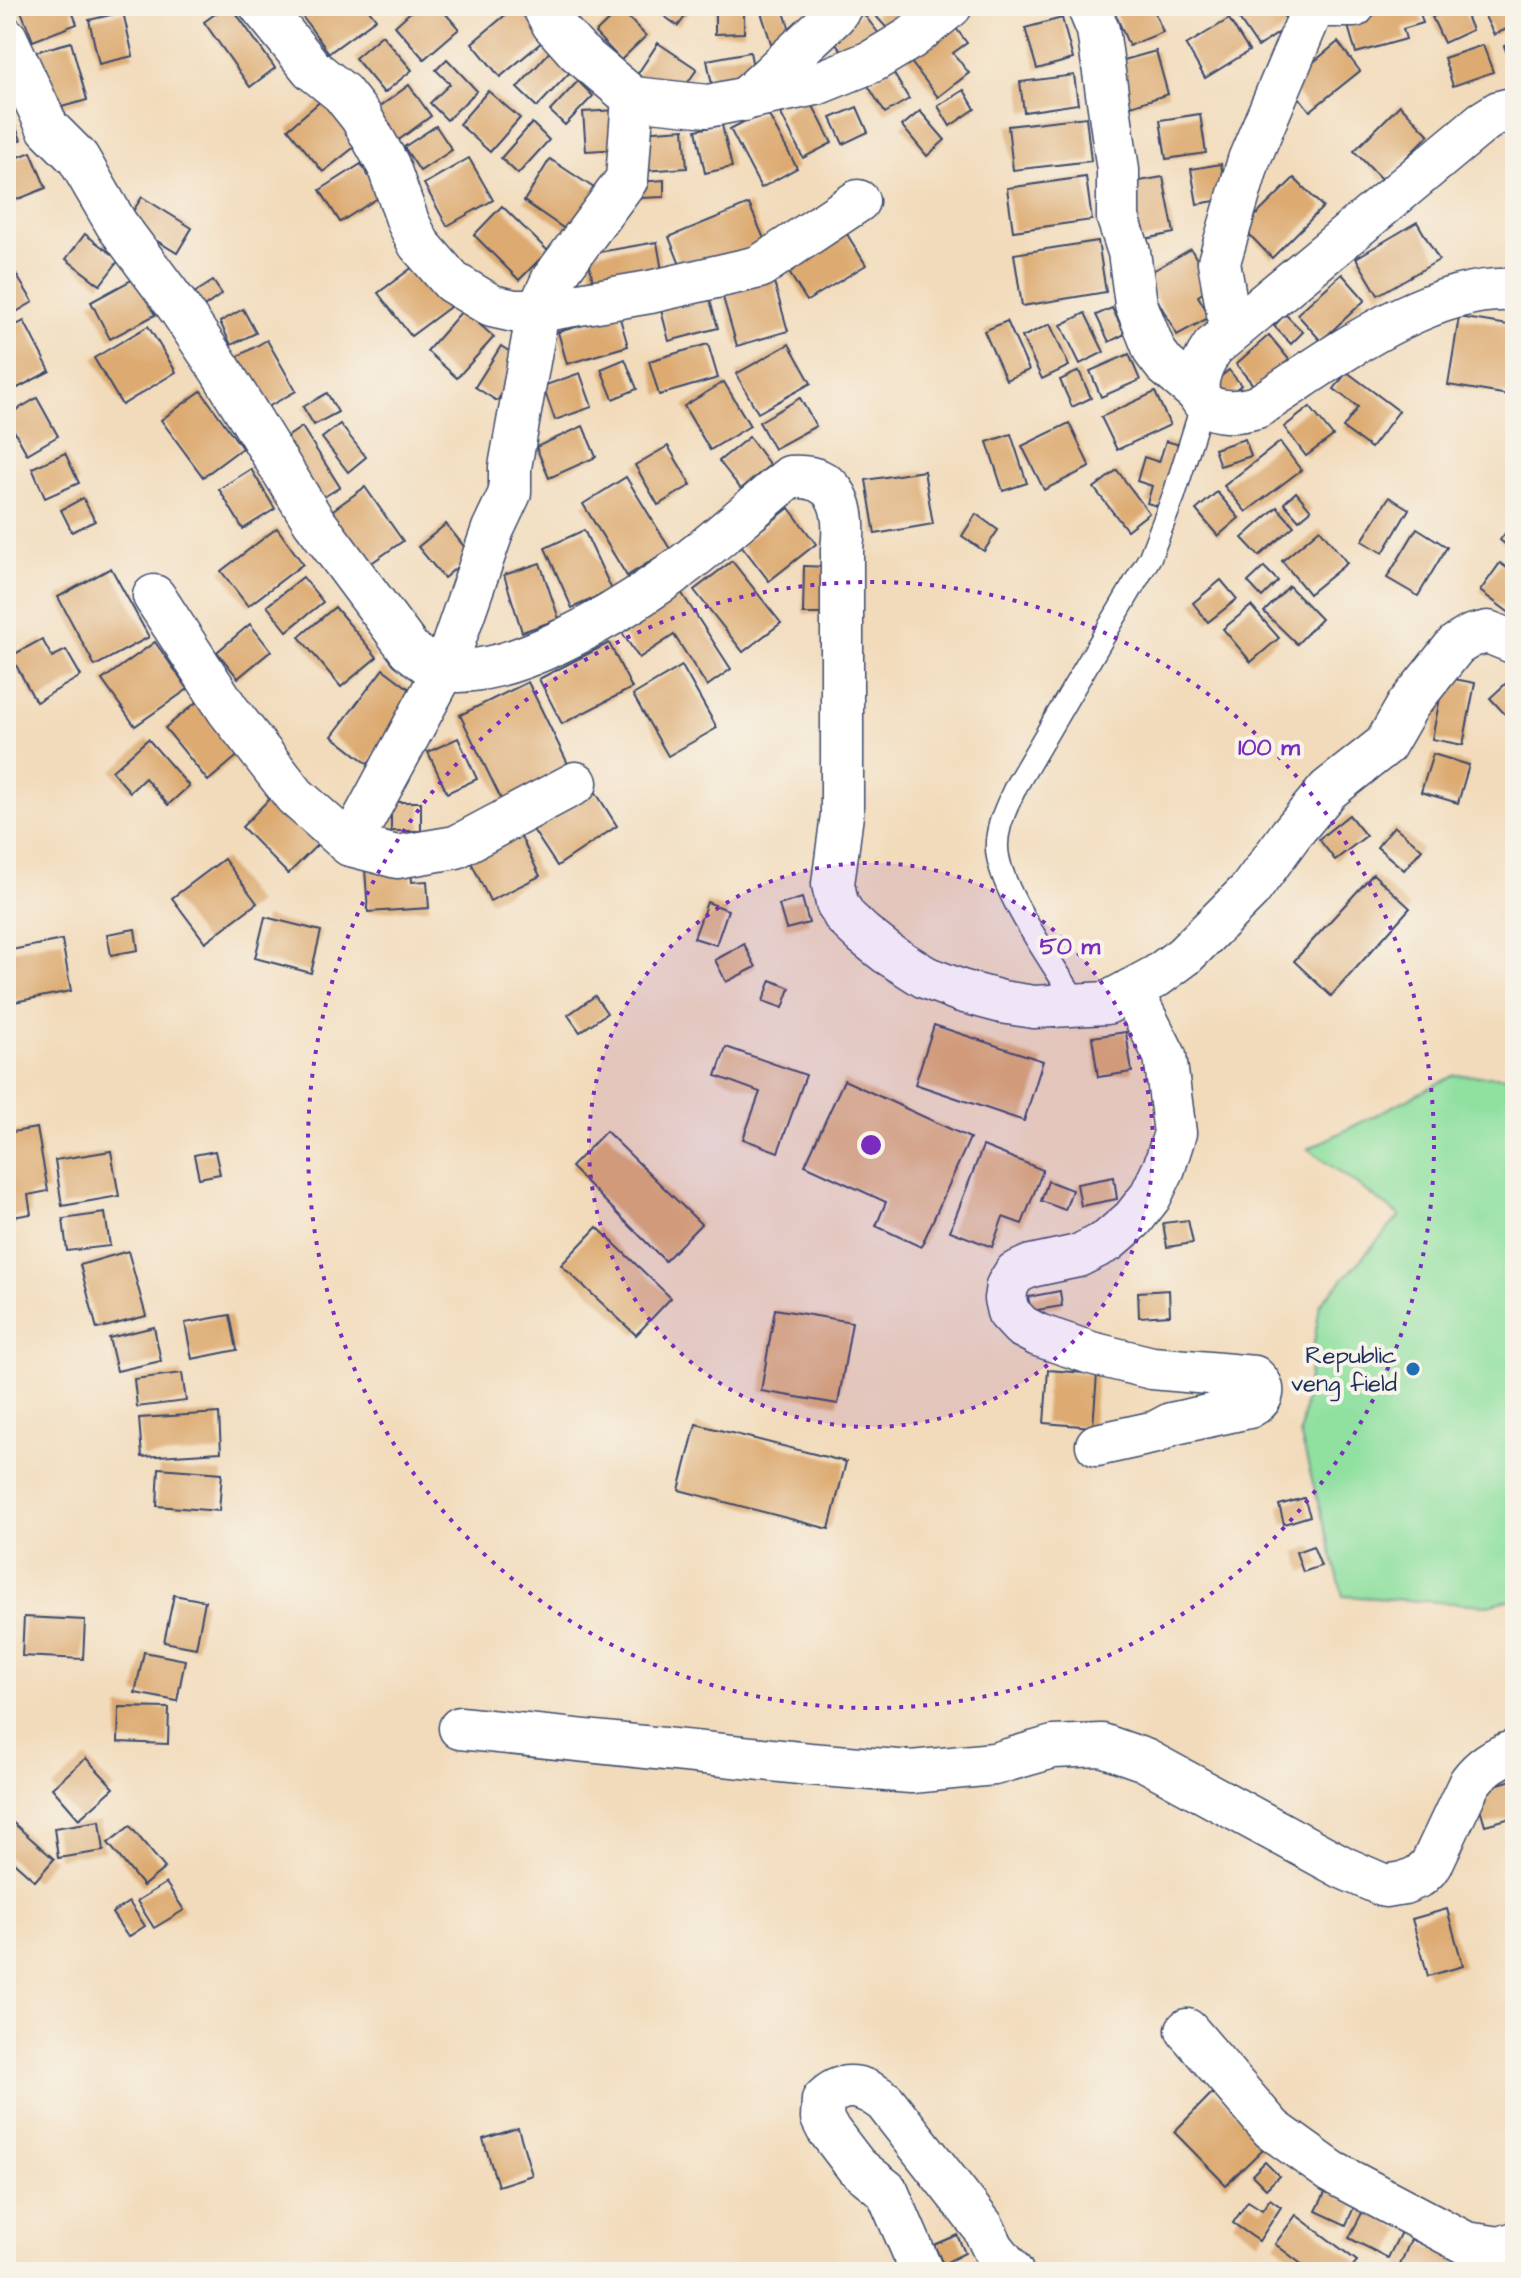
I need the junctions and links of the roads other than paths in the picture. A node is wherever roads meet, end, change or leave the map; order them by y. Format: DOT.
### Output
graph roads {
  1 [pos="261,6"];
  2 [pos="543,6"];
  3 [pos="841,6"];
  4 [pos="951,6"];
  5 [pos="1088,6"];
  6 [pos="1314,6"];
  7 [pos="1328,6"];
  8 [pos="1354,6"];
  9 [pos="6,38"];
  10 [pos="633,98"];
  11 [pos="744,100"];
  12 [pos="1515,108"];
  13 [pos="858,201"];
  14 [pos="1515,290"];
  15 [pos="538,311"];
  16 [pos="1231,331"];
  17 [pos="1200,398"];
  18 [pos="154,596"];
  19 [pos="1515,643"];
  20 [pos="444,670"];
  21 [pos="576,783"];
  22 [pos="350,845"];
  23 [pos="1131,990"];
  24 [pos="1078,1005"];
  25 [pos="1097,1445"];
  26 [pos="460,1728"];
  27 [pos="1515,1751"];
  28 [pos="1187,2030"];
  29 [pos="1487,2253"];
  30 [pos="922,2272"];
  31 [pos="1012,2272"];
  1 -- 15 [label="street"];
  2 -- 10 [label="street"];
  3 -- 11 [label="street"];
  4 -- 11 [label="street"];
  5 -- 17 [label="street"];
  6 -- 16 [label="street"];
  7 -- 8 [label="street"];
  9 -- 20 [label="street"];
  10 -- 11 [label="street"];
  10 -- 15 [label="street"];
  12 -- 16 [label="street"];
  13 -- 15 [label="street"];
  14 -- 17 [label="street"];
  15 -- 20 [label="street"];
  16 -- 17 [label="street"];
  17 -- 24 [label="lane"];
  18 -- 22 [label="street"];
  19 -- 23 [label="street"];
  20 -- 22 [label="street"];
  20 -- 24 [label="street"];
  21 -- 22 [label="street"];
  23 -- 24 [label="street"];
  23 -- 25 [label="street"];
  26 -- 27 [label="street"];
  28 -- 29 [label="street"];
  30 -- 31 [label="street"];
}
